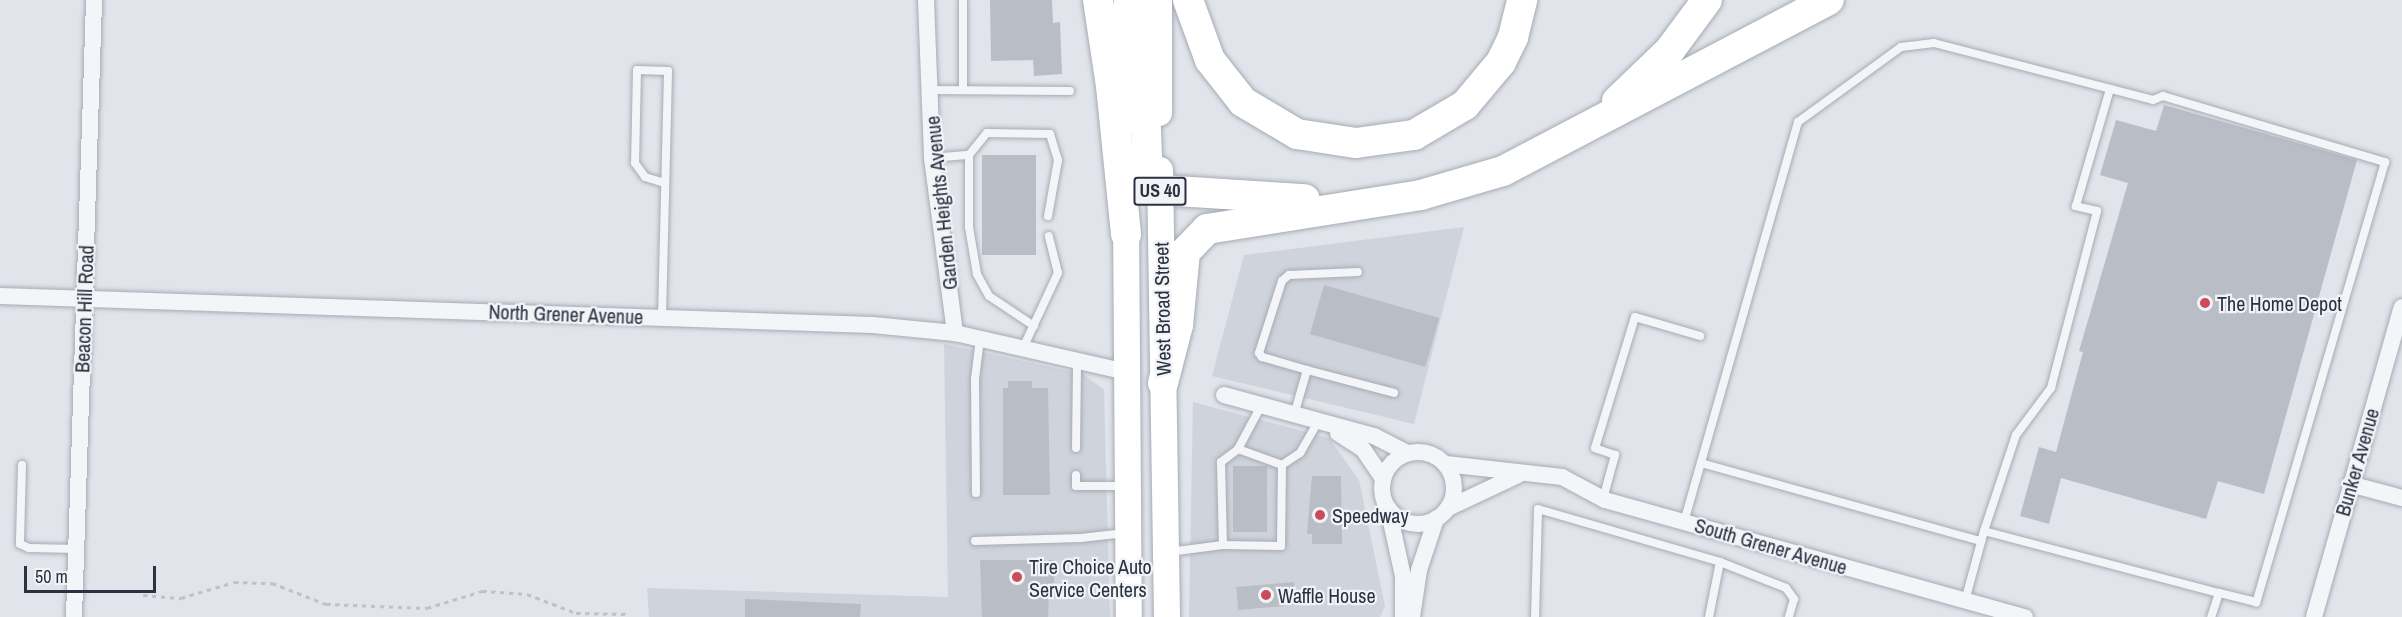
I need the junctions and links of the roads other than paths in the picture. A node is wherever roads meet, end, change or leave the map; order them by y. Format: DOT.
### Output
graph roads {
  1 [pos="94,0"];
  2 [pos="926,0"];
  3 [pos="963,0"];
  4 [pos="1098,0"];
  5 [pos="1127,0"];
  6 [pos="1141,0"];
  7 [pos="1159,0"];
  8 [pos="1188,0"];
  9 [pos="1522,0"];
  10 [pos="1707,0"];
  11 [pos="1829,0"];
  12 [pos="2110,89"];
  13 [pos="931,90"];
  14 [pos="963,90"];
  15 [pos="1070,91"];
  16 [pos="1586,129"];
  17 [pos="969,155"];
  18 [pos="932,158"];
  19 [pos="665,183"];
  20 [pos="1160,190"];
  21 [pos="1365,203"];
  22 [pos="1048,216"];
  23 [pos="1126,234"];
  24 [pos="1049,236"];
  25 [pos="1358,272"];
  26 [pos="0,296"];
  27 [pos="85,299"];
  28 [pos="2402,307"];
  29 [pos="662,318"];
  30 [pos="1034,326"];
  31 [pos="955,333"];
  32 [pos="1700,336"];
  33 [pos="980,339"];
  34 [pos="1022,349"];
  35 [pos="1077,361"];
  36 [pos="1307,370"];
  37 [pos="1127,372"];
  38 [pos="1163,383"];
  39 [pos="1394,393"];
  40 [pos="1224,395"];
  41 [pos="1261,406"];
  42 [pos="1294,416"];
  43 [pos="1318,422"];
  44 [pos="1076,448"];
  45 [pos="1238,449"];
  46 [pos="1407,453"];
  47 [pos="1701,463"];
  48 [pos="1446,464"];
  49 [pos="22,465"];
  50 [pos="1282,465"];
  51 [pos="1519,474"];
  52 [pos="1076,475"];
  53 [pos="1383,479"];
  54 [pos="2350,484"];
  55 [pos="1127,486"];
  56 [pos="976,493"];
  57 [pos="2402,498"];
  58 [pos="1603,499"];
  59 [pos="1388,507"];
  60 [pos="1442,514"];
  61 [pos="1684,522"];
  62 [pos="1984,531"];
  63 [pos="1128,532"];
  64 [pos="975,541"];
  65 [pos="1981,541"];
  66 [pos="1223,545"];
  67 [pos="76,549"];
  68 [pos="1166,552"];
  69 [pos="1720,562"];
  70 [pos="2219,593"];
  71 [pos="1965,601"];
  72 [pos="74,617"];
  73 [pos="1128,617"];
  74 [pos="1167,617"];
  75 [pos="1403,617"];
  76 [pos="1412,617"];
  77 [pos="1535,617"];
  78 [pos="1708,617"];
  79 [pos="1789,617"];
  80 [pos="2025,617"];
  81 [pos="2211,617"];
  82 [pos="2313,617"];
  1 -- 27 [label="street, Beacon Hill Road"];
  2 -- 13 [label="street, Garden Heights Avenue"];
  3 -- 14 [label="lane"];
  4 -- 23 [label="highway"];
  5 -- 23 [label="main road, West Broad Street / US 40"];
  6 -- 20 [label="highway"];
  7 -- 20 [label="main road, West Broad Street / US 40"];
  8 -- 9 [label="highway"];
  10 -- 16 [label="highway"];
  11 -- 16 [label="highway"];
  12 -- 47 [label="lane"];
  12 -- 62 [label="lane"];
  12 -- 70 [label="lane"];
  13 -- 14 [label="lane"];
  13 -- 18 [label="street, Garden Heights Avenue"];
  14 -- 15 [label="lane"];
  16 -- 21 [label="highway"];
  17 -- 18 [label="lane"];
  17 -- 22 [label="lane"];
  17 -- 30 [label="lane"];
  18 -- 31 [label="street, Garden Heights Avenue"];
  19 -- 19 [label="lane"];
  19 -- 29 [label="lane"];
  20 -- 21 [label="highway"];
  20 -- 38 [label="main road, West Broad Street / US 40"];
  21 -- 38 [label="highway"];
  23 -- 37 [label="main road, West Broad Street / US 40"];
  24 -- 30 [label="lane"];
  25 -- 36 [label="lane"];
  26 -- 27 [label="street, North Grener Avenue"];
  27 -- 29 [label="street, North Grener Avenue"];
  27 -- 67 [label="street, Beacon Hill Road"];
  28 -- 54 [label="street, Bunker Avenue"];
  29 -- 31 [label="street, North Grener Avenue"];
  30 -- 34 [label="lane"];
  31 -- 33 [label="street, North Grener Avenue"];
  32 -- 58 [label="lane"];
  33 -- 34 [label="street, North Grener Avenue"];
  33 -- 56 [label="lane"];
  34 -- 35 [label="street, North Grener Avenue"];
  35 -- 37 [label="street, North Grener Avenue"];
  35 -- 44 [label="lane"];
  36 -- 39 [label="lane"];
  36 -- 42 [label="lane"];
  37 -- 55 [label="main road, West Broad Street / US 40"];
  38 -- 68 [label="main road, West Broad Street / US 40"];
  40 -- 41 [label="street"];
  41 -- 42 [label="street"];
  41 -- 45 [label="lane"];
  42 -- 43 [label="street"];
  43 -- 46 [label="street"];
  43 -- 50 [label="lane"];
  43 -- 53 [label="street"];
  45 -- 50 [label="lane"];
  45 -- 66 [label="lane"];
  46 -- 48 [label="street"];
  46 -- 53 [label="street"];
  47 -- 61 [label="lane"];
  47 -- 65 [label="lane"];
  48 -- 51 [label="street, South Grener Avenue"];
  48 -- 60 [label="street"];
  49 -- 67 [label="lane"];
  50 -- 66 [label="lane"];
  51 -- 58 [label="street, South Grener Avenue"];
  51 -- 60 [label="street, South Grener Avenue"];
  52 -- 55 [label="lane"];
  53 -- 59 [label="street"];
  54 -- 57 [label="street"];
  54 -- 82 [label="street, Bunker Avenue"];
  55 -- 63 [label="main road, West Broad Street / US 40"];
  58 -- 61 [label="street, South Grener Avenue"];
  59 -- 60 [label="street"];
  59 -- 75 [label="street"];
  60 -- 76 [label="street"];
  61 -- 71 [label="street, South Grener Avenue"];
  62 -- 65 [label="lane"];
  62 -- 70 [label="lane"];
  63 -- 64 [label="lane"];
  63 -- 73 [label="main road, West Broad Street / US 40"];
  65 -- 71 [label="lane"];
  66 -- 68 [label="lane"];
  67 -- 72 [label="street, Beacon Hill Road"];
  68 -- 74 [label="main road, West Broad Street / US 40"];
  69 -- 77 [label="lane"];
  69 -- 78 [label="lane"];
  69 -- 79 [label="lane"];
  70 -- 81 [label="lane"];
  71 -- 80 [label="street, South Grener Avenue"];
}
